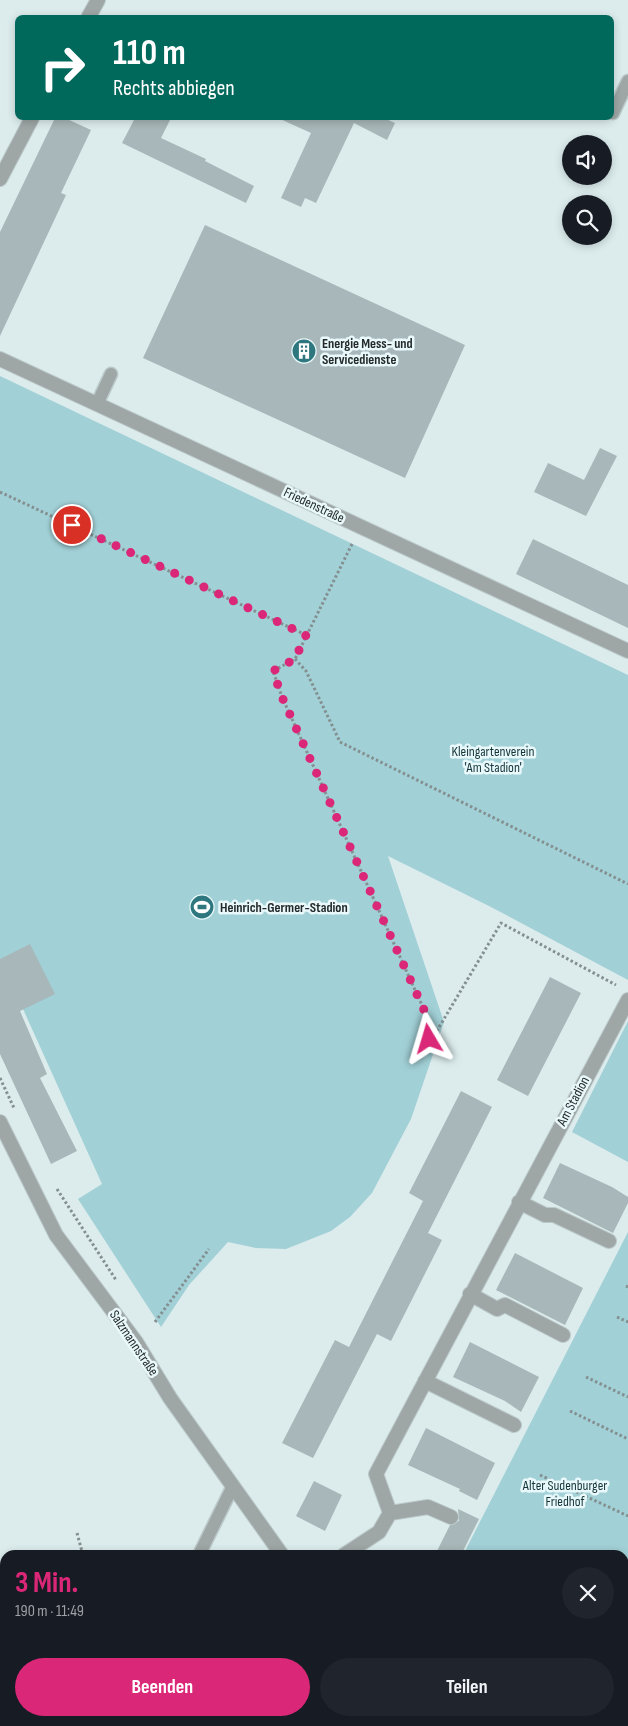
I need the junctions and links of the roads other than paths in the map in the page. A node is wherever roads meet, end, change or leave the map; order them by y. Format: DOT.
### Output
graph roads {
  1 [pos="98,0"];
  2 [pos="90,15"];
  3 [pos="628,81"];
  4 [pos="614,111"];
  5 [pos="31,120"];
  6 [pos="0,179"];
  7 [pos="0,359"];
  8 [pos="111,374"];
  9 [pos="97,404"];
  10 [pos="628,651"];
  11 [pos="628,1000"];
  12 [pos="0,1122"];
  13 [pos="519,1202"];
  14 [pos="609,1241"];
  15 [pos="470,1294"];
  16 [pos="562,1335"];
  17 [pos="424,1381"];
  18 [pos="514,1426"];
  19 [pos="233,1486"];
  20 [pos="390,1513"];
  21 [pos="451,1518"];
  22 [pos="201,1550"];
  23 [pos="278,1550"];
  24 [pos="352,1550"];
  1 -- 2 [label="street"];
  3 -- 4 [label="lane"];
  5 -- 6 [label="street"];
  7 -- 9 [label="street, Friedenstraße"];
  8 -- 9 [label="lane"];
  9 -- 10 [label="street, Friedenstraße"];
  11 -- 13 [label="street, Am Stadion"];
  12 -- 19 [label="street, Salzmannstraße"];
  13 -- 14 [label="street"];
  13 -- 15 [label="street, Am Stadion"];
  15 -- 16 [label="street"];
  15 -- 17 [label="street, Am Stadion"];
  17 -- 18 [label="street"];
  17 -- 20 [label="street, Am Stadion"];
  19 -- 22 [label="lane"];
  19 -- 23 [label="street, Salzmannstraße"];
  20 -- 21 [label="street"];
  20 -- 24 [label="street"];
}
